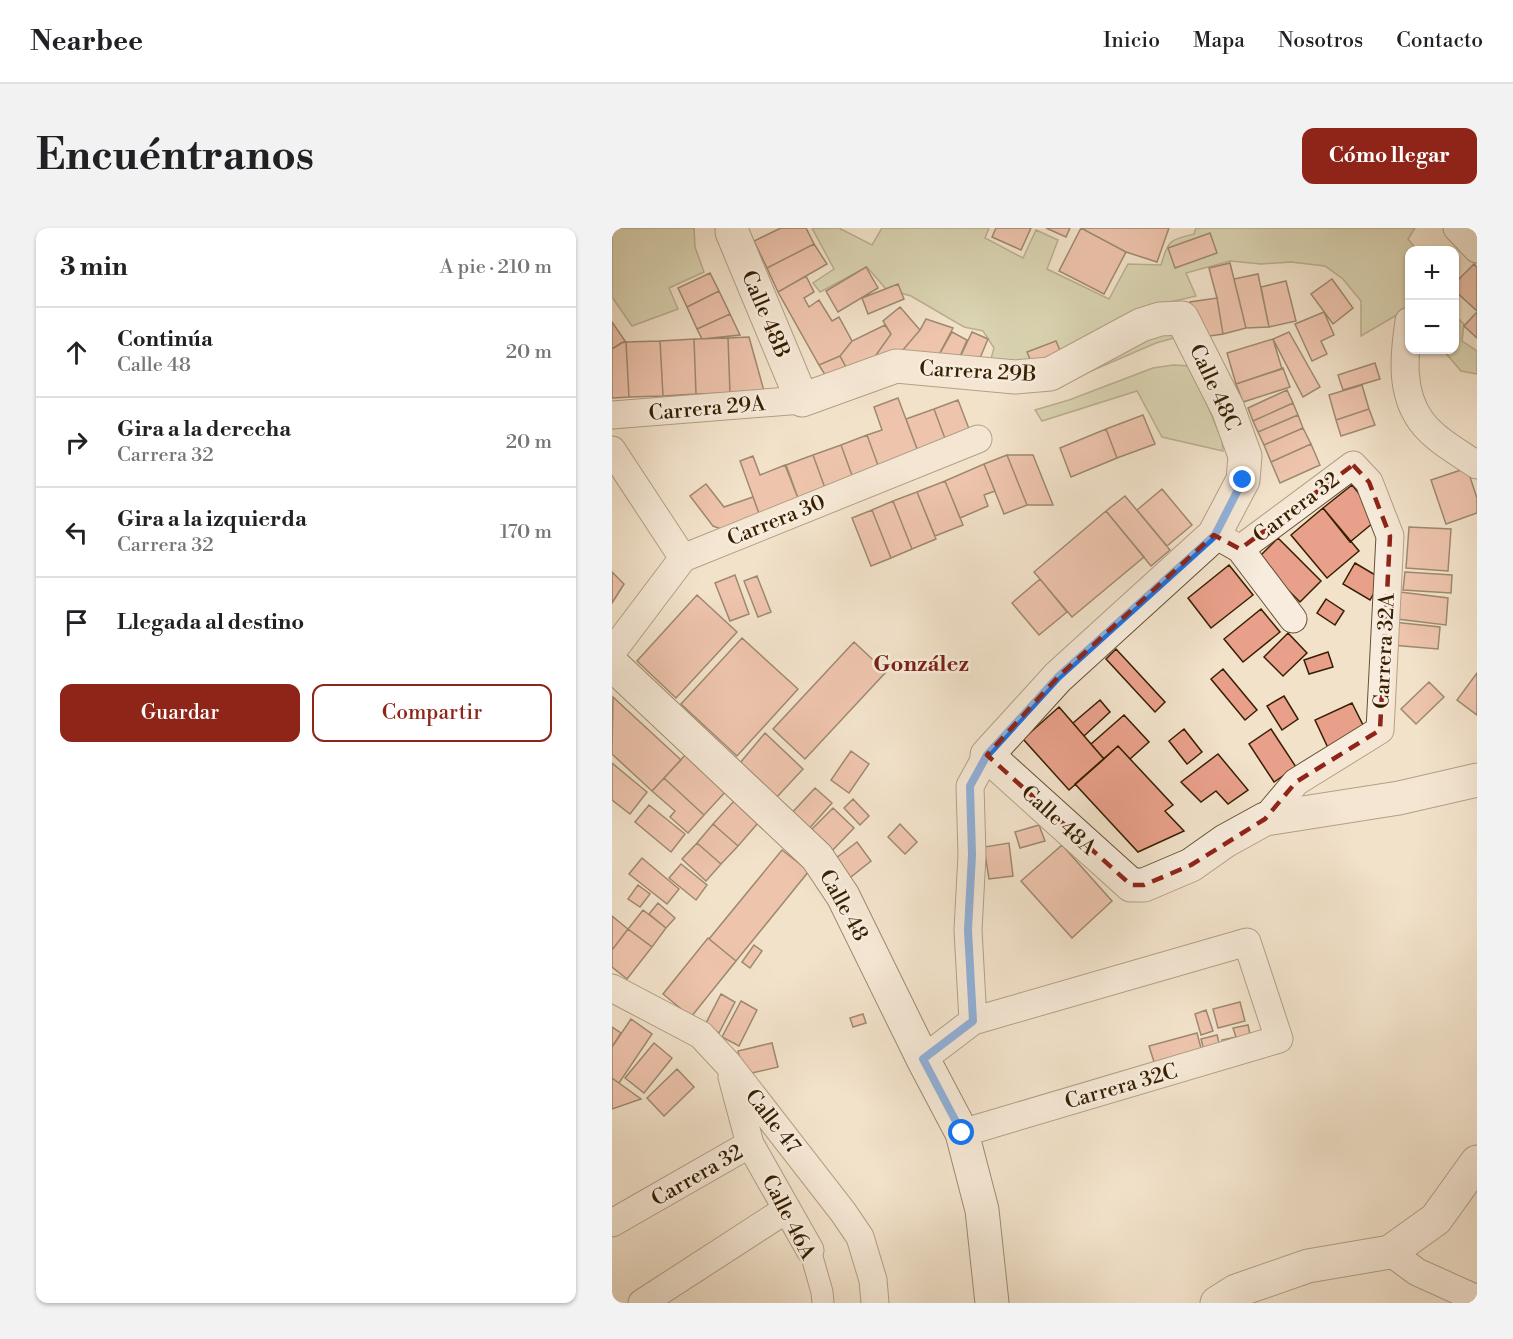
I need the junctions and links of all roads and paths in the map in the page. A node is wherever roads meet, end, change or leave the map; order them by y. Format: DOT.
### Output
graph roads {
  1 [pos="732,228"];
  2 [pos="1457,228"];
  3 [pos="1477,249"];
  4 [pos="1182,318"];
  5 [pos="1405,346"];
  6 [pos="802,400"];
  7 [pos="612,416"];
  8 [pos="978,439"];
  9 [pos="612,450"];
  10 [pos="1245,456"];
  11 [pos="1353,465"];
  12 [pos="1477,465"];
  13 [pos="1228,542"];
  14 [pos="683,558"];
  15 [pos="1293,619"];
  16 [pos="612,652"];
  17 [pos="612,664"];
  18 [pos="987,755"];
  19 [pos="1477,780"];
  20 [pos="1265,819"];
  21 [pos="1131,885"];
  22 [pos="612,988"];
  23 [pos="973,1021"];
  24 [pos="923,1059"];
  25 [pos="728,1064"];
  26 [pos="962,1133"];
  27 [pos="750,1144"];
  28 [pos="1475,1169"];
  29 [pos="787,1209"];
  30 [pos="612,1223"];
  31 [pos="810,1250"];
  32 [pos="1390,1252"];
  33 [pos="1477,1299"];
  34 [pos="642,1303"];
  35 [pos="823,1303"];
  36 [pos="875,1303"];
  37 [pos="992,1303"];
  38 [pos="1217,1303"];
  1 -- 6 [label="street, Calle 48B"];
  2 -- 3 [label="street"];
  4 -- 6 [label="street, Carrera 29B"];
  4 -- 10 [label="street, Calle 48C"];
  5 -- 12 [label="street"];
  6 -- 7 [label="street, Carrera 29A"];
  8 -- 14 [label="street, Carrera 30"];
  9 -- 14 [label="street"];
  10 -- 13 [label="street, Carrera 32"];
  11 -- 13 [label="street, Carrera 32"];
  11 -- 20 [label="street, Carrera 32A"];
  13 -- 15 [label="street"];
  13 -- 18 [label="street, Carrera 32"];
  14 -- 16 [label="street"];
  17 -- 24 [label="street, Calle 48"];
  18 -- 21 [label="street, Calle 48A"];
  18 -- 23 [label="street, Carrera 32"];
  19 -- 20 [label="street, Carrera 32A"];
  20 -- 21 [label="street, Carrera 32A"];
  22 -- 25 [label="street, Calle 47"];
  23 -- 24 [label="street"];
  23 -- 26 [label="street, Carrera 32C"];
  24 -- 26 [label="street, Calle 48"];
  25 -- 27 [label="street, Calle 46A"];
  25 -- 36 [label="street, Calle 47"];
  26 -- 37 [label="street, Calle 48"];
  27 -- 29 [label="street, Calle 46A"];
  27 -- 30 [label="street, Carrera 32"];
  28 -- 32 [label="street"];
  29 -- 31 [label="street, Calle 46A"];
  29 -- 34 [label="street"];
  31 -- 35 [label="street, Calle 46A"];
  32 -- 33 [label="street"];
  32 -- 38 [label="street"];
}
